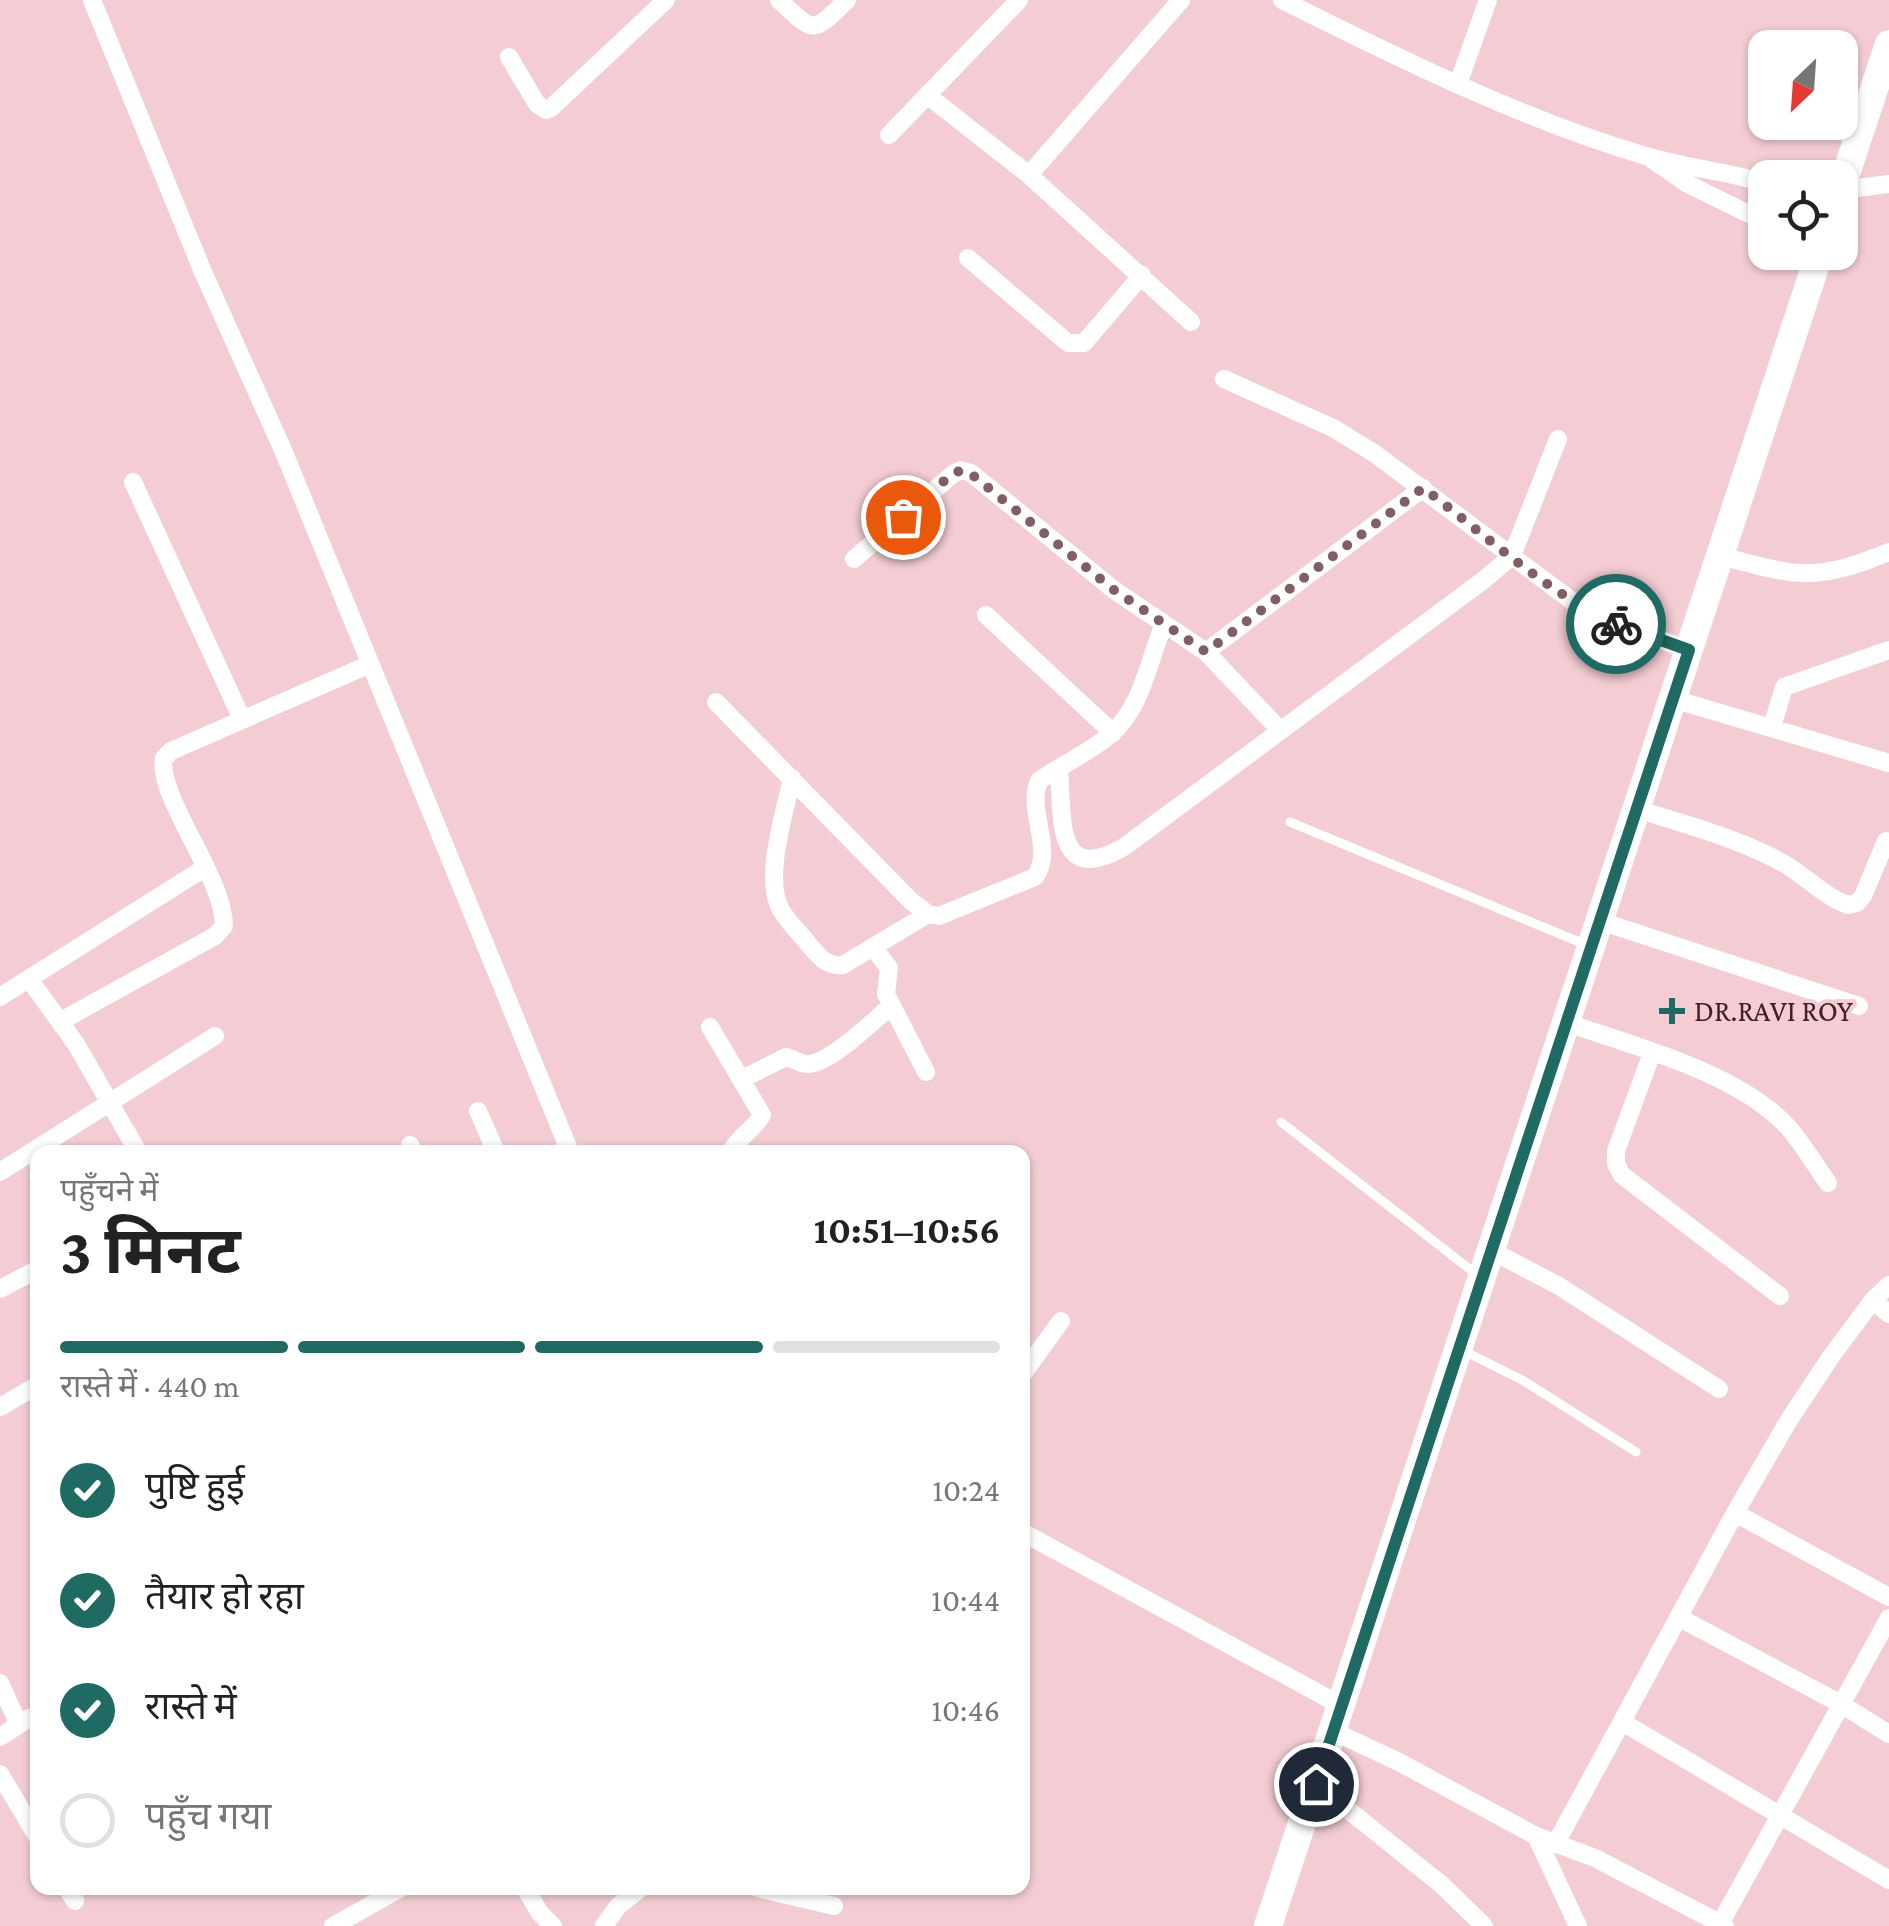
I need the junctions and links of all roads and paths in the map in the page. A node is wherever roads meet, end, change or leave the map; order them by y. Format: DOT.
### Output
graph roads {
  1 [pos="92,0"];
  2 [pos="666,0"];
  3 [pos="779,0"];
  4 [pos="848,0"];
  5 [pos="1019,0"];
  6 [pos="1182,0"];
  7 [pos="1282,0"];
  8 [pos="1488,0"];
  9 [pos="1889,44"];
  10 [pos="509,57"];
  11 [pos="1458,84"];
  12 [pos="927,95"];
  13 [pos="888,135"];
  14 [pos="1648,157"];
  15 [pos="1850,160"];
  16 [pos="1030,175"];
  17 [pos="1748,178"];
  18 [pos="1889,184"];
  19 [pos="1858,188"];
  20 [pos="1748,214"];
  21 [pos="968,258"];
  22 [pos="1814,270"];
  23 [pos="1142,275"];
  24 [pos="1190,322"];
  25 [pos="1224,380"];
  26 [pos="1558,438"];
  27 [pos="133,482"];
  28 [pos="1423,488"];
  29 [pos="1889,552"];
  30 [pos="1512,556"];
  31 [pos="1720,556"];
  32 [pos="854,560"];
  33 [pos="986,615"];
  34 [pos="1164,624"];
  35 [pos="1689,650"];
  36 [pos="1889,650"];
  37 [pos="1206,652"];
  38 [pos="368,665"];
  39 [pos="1673,699"];
  40 [pos="716,702"];
  41 [pos="242,719"];
  42 [pos="1772,727"];
  43 [pos="1280,730"];
  44 [pos="1114,732"];
  45 [pos="1889,763"];
  46 [pos="1060,769"];
  47 [pos="792,778"];
  48 [pos="1637,809"];
  49 [pos="1290,822"];
  50 [pos="1886,841"];
  51 [pos="206,867"];
  52 [pos="928,914"];
  53 [pos="1596,934"];
  54 [pos="874,947"];
  55 [pos="29,979"];
  56 [pos="0,997"];
  57 [pos="891,1006"];
  58 [pos="1858,1006"];
  59 [pos="60,1022"];
  60 [pos="1567,1023"];
  61 [pos="710,1028"];
  62 [pos="215,1036"];
  63 [pos="1652,1054"];
  64 [pos="926,1072"];
  65 [pos="742,1078"];
  66 [pos="110,1104"];
  67 [pos="478,1111"];
  68 [pos="1282,1122"];
  69 [pos="44,1145"];
  70 [pos="134,1145"];
  71 [pos="493,1145"];
  72 [pos="567,1145"];
  73 [pos="735,1145"];
  74 [pos="30,1153"];
  75 [pos="0,1172"];
  76 [pos="1828,1184"];
  77 [pos="1492,1251"];
  78 [pos="30,1273"];
  79 [pos="1482,1279"];
  80 [pos="1889,1285"];
  81 [pos="0,1290"];
  82 [pos="1780,1296"];
  83 [pos="1873,1300"];
  84 [pos="1889,1314"];
  85 [pos="1061,1321"];
  86 [pos="1459,1348"];
  87 [pos="1030,1364"];
  88 [pos="1719,1389"];
  89 [pos="30,1390"];
  90 [pos="0,1407"];
  91 [pos="1636,1452"];
  92 [pos="1735,1513"];
  93 [pos="1030,1537"];
  94 [pos="1889,1597"];
  95 [pos="1680,1618"];
  96 [pos="1889,1618"];
  97 [pos="0,1683"];
  98 [pos="1841,1704"];
  99 [pos="30,1718"];
  100 [pos="1337,1718"];
  101 [pos="1624,1723"];
  102 [pos="19,1725"];
  103 [pos="1889,1734"];
  104 [pos="0,1737"];
  105 [pos="0,1774"];
  106 [pos="1316,1784"];
  107 [pos="1781,1814"];
  108 [pos="30,1825"];
  109 [pos="1536,1836"];
  110 [pos="1556,1844"];
  111 [pos="1889,1880"];
  112 [pos="388,1895"];
  113 [pos="529,1895"];
  114 [pos="632,1895"];
  115 [pos="787,1895"];
  116 [pos="834,1906"];
  117 [pos="1722,1925"];
  118 [pos="333,1926"];
  119 [pos="553,1926"];
  120 [pos="604,1926"];
  121 [pos="1268,1926"];
  122 [pos="1484,1926"];
  123 [pos="1578,1926"];
  1 -- 38 [label="street"];
  2 -- 10 [label="street"];
  3 -- 4 [label="street"];
  5 -- 12 [label="street"];
  6 -- 16 [label="street"];
  7 -- 11 [label="street"];
  8 -- 11 [label="street"];
  9 -- 15 [label="main road"];
  11 -- 14 [label="street"];
  12 -- 13 [label="street"];
  12 -- 16 [label="street"];
  14 -- 17 [label="street"];
  14 -- 20 [label="street"];
  16 -- 23 [label="street"];
  18 -- 19 [label="street"];
  21 -- 23 [label="street"];
  22 -- 31 [label="main road"];
  23 -- 24 [label="street"];
  25 -- 28 [label="street"];
  26 -- 30 [label="street"];
  27 -- 41 [label="street"];
  28 -- 30 [label="street"];
  28 -- 37 [label="street"];
  29 -- 31 [label="street"];
  30 -- 35 [label="street"];
  30 -- 43 [label="street"];
  31 -- 35 [label="main road"];
  32 -- 34 [label="street"];
  33 -- 44 [label="street"];
  34 -- 37 [label="street"];
  34 -- 44 [label="street"];
  35 -- 39 [label="main road"];
  36 -- 42 [label="street"];
  37 -- 43 [label="street"];
  38 -- 41 [label="street"];
  38 -- 72 [label="street"];
  39 -- 42 [label="street"];
  39 -- 48 [label="main road"];
  40 -- 47 [label="street"];
  41 -- 51 [label="street"];
  42 -- 45 [label="street"];
  43 -- 46 [label="street"];
  44 -- 46 [label="street"];
  46 -- 52 [label="street"];
  47 -- 52 [label="street"];
  47 -- 54 [label="street"];
  48 -- 50 [label="street"];
  48 -- 53 [label="main road"];
  49 -- 53 [label="lane"];
  51 -- 55 [label="street"];
  51 -- 59 [label="street"];
  52 -- 54 [label="street"];
  53 -- 58 [label="street"];
  53 -- 60 [label="main road"];
  54 -- 57 [label="street"];
  55 -- 56 [label="street"];
  55 -- 59 [label="street"];
  57 -- 64 [label="street"];
  57 -- 65 [label="street"];
  59 -- 66 [label="street"];
  60 -- 63 [label="street"];
  60 -- 77 [label="main road"];
  61 -- 65 [label="street"];
  62 -- 66 [label="street"];
  63 -- 76 [label="street"];
  63 -- 82 [label="street"];
  65 -- 73 [label="street"];
  66 -- 69 [label="street"];
  66 -- 70 [label="street"];
  67 -- 71 [label="street"];
  68 -- 79 [label="lane"];
  74 -- 75 [label="street"];
  77 -- 79 [label="main road"];
  77 -- 88 [label="street"];
  78 -- 81 [label="street"];
  79 -- 86 [label="main road"];
  80 -- 83 [label="street"];
  83 -- 84 [label="street"];
  83 -- 92 [label="street"];
  85 -- 87 [label="street"];
  86 -- 91 [label="lane"];
  86 -- 100 [label="main road"];
  89 -- 90 [label="street"];
  92 -- 94 [label="street"];
  92 -- 95 [label="street"];
  93 -- 100 [label="street"];
  95 -- 98 [label="street"];
  95 -- 101 [label="street"];
  96 -- 98 [label="street"];
  97 -- 102 [label="street"];
  98 -- 103 [label="street"];
  98 -- 107 [label="street"];
  99 -- 102 [label="street"];
  100 -- 106 [label="main road"];
  100 -- 109 [label="street"];
  101 -- 107 [label="street"];
  101 -- 110 [label="street"];
  102 -- 104 [label="street"];
  105 -- 108 [label="street"];
  106 -- 121 [label="main road"];
  106 -- 122 [label="street"];
  107 -- 111 [label="street"];
  107 -- 117 [label="street"];
  109 -- 110 [label="street"];
  109 -- 123 [label="street"];
  110 -- 117 [label="street"];
  112 -- 118 [label="street"];
  113 -- 119 [label="street"];
  114 -- 120 [label="street"];
  115 -- 116 [label="street"];
}
